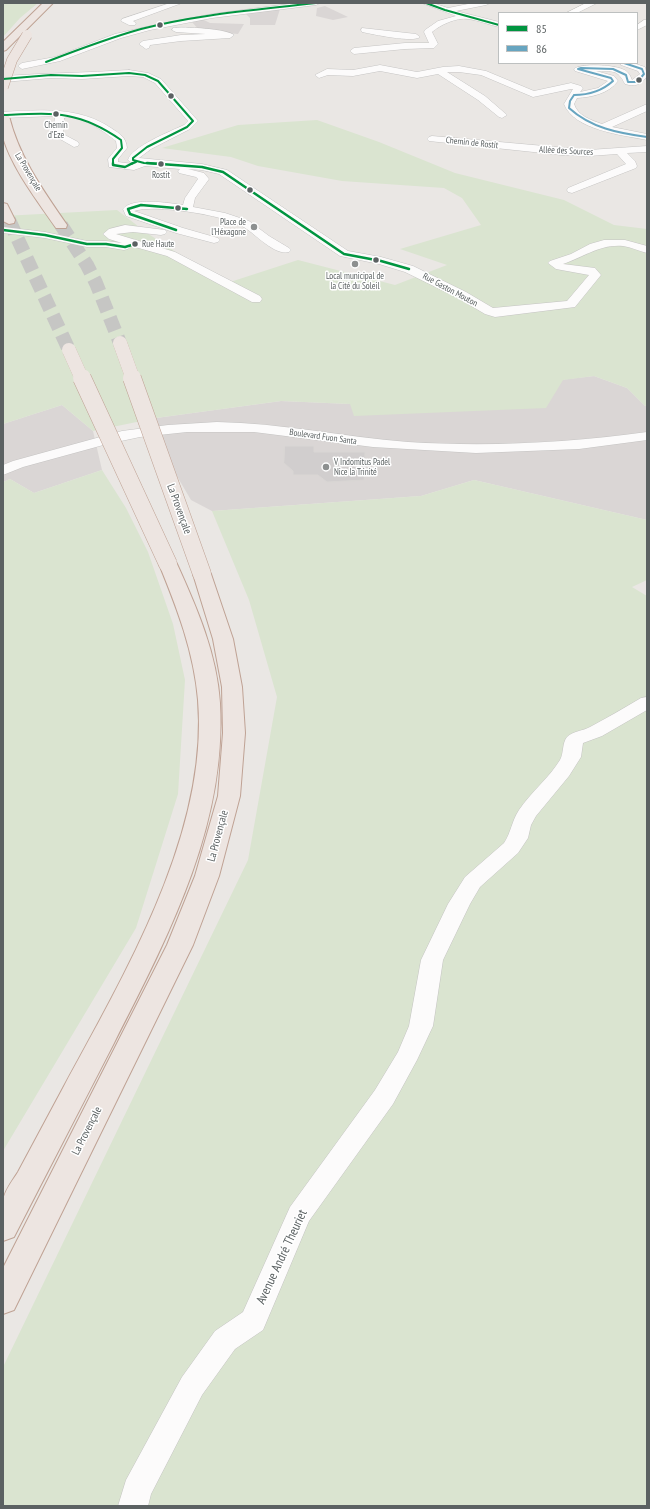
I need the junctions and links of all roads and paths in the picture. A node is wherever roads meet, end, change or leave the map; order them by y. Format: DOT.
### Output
graph roads {
  1 [pos="178,3"];
  2 [pos="316,3"];
  3 [pos="426,3"];
  4 [pos="486,3"];
  5 [pos="593,3"];
  6 [pos="53,4"];
  7 [pos="276,6"];
  8 [pos="445,10"];
  9 [pos="572,12"];
  10 [pos="466,16"];
  11 [pos="275,18"];
  12 [pos="647,22"];
  13 [pos="498,25"];
  14 [pos="638,27"];
  15 [pos="150,28"];
  16 [pos="365,30"];
  17 [pos="428,32"];
  18 [pos="146,46"];
  19 [pos="3,48"];
  20 [pos="354,51"];
  21 [pos="627,64"];
  22 [pos="3,68"];
  23 [pos="443,70"];
  24 [pos="319,75"];
  25 [pos="3,79"];
  26 [pos="643,83"];
  27 [pos="3,87"];
  28 [pos="574,95"];
  29 [pos="647,107"];
  30 [pos="60,114"];
  31 [pos="502,115"];
  32 [pos="4,119"];
  33 [pos="603,127"];
  34 [pos="432,139"];
  35 [pos="647,142"];
  36 [pos="74,144"];
  37 [pos="512,147"];
  38 [pos="624,150"];
  39 [pos="140,164"];
  40 [pos="572,190"];
  41 [pos="3,207"];
  42 [pos="187,209"];
  43 [pos="6,225"];
  44 [pos="61,225"];
  45 [pos="176,230"];
  46 [pos="214,240"];
  47 [pos="135,244"];
  48 [pos="285,250"];
  49 [pos="647,250"];
  50 [pos="256,299"];
  51 [pos="120,343"];
  52 [pos="69,350"];
  53 [pos="647,436"];
  54 [pos="3,470"];
  55 [pos="647,702"];
  56 [pos="3,1228"];
  57 [pos="3,1300"];
  58 [pos="133,1506"];
  1 -- 15 [label="street"];
  2 -- 7 [label="street"];
  3 -- 8 [label="street"];
  4 -- 8 [label="street"];
  5 -- 9 [label="street"];
  6 -- 19 [label="highway"];
  6 -- 27 [label="highway, bridge"];
  7 -- 11 [label="street"];
  7 -- 15 [label="street"];
  8 -- 10 [label="street"];
  10 -- 13 [label="street"];
  10 -- 17 [label="street"];
  12 -- 14 [label="street"];
  15 -- 18 [label="street"];
  15 -- 22 [label="street"];
  16 -- 17 [label="street"];
  17 -- 20 [label="street"];
  21 -- 26 [label="street"];
  23 -- 24 [label="street"];
  23 -- 28 [label="street"];
  23 -- 31 [label="street"];
  25 -- 39 [label="street"];
  26 -- 28 [label="street"];
  28 -- 33 [label="street"];
  29 -- 33 [label="street"];
  30 -- 32 [label="street"];
  30 -- 36 [label="street"];
  30 -- 39 [label="street"];
  32 -- 44 [label="highway, La Provençale"];
  33 -- 35 [label="street"];
  34 -- 37 [label="street, Chemin de Rostit"];
  35 -- 38 [label="street, Allée des Sources"];
  37 -- 38 [label="street, Allée des Sources"];
  38 -- 40 [label="street"];
  39 -- 42 [label="street"];
  39 -- 49 [label="street, Rue Gaston Mouton"];
  41 -- 43 [label="highway"];
  42 -- 45 [label="street"];
  42 -- 48 [label="street"];
  43 -- 47 [label="street"];
  45 -- 46 [label="street"];
  45 -- 47 [label="street"];
  47 -- 50 [label="street"];
  51 -- 57 [label="highway, La Provençale, bridge"];
  52 -- 56 [label="highway, bridge"];
  53 -- 54 [label="street, Boulevard Fuon Santa"];
  55 -- 58 [label="street, Avenue André Theuriet"];
}
